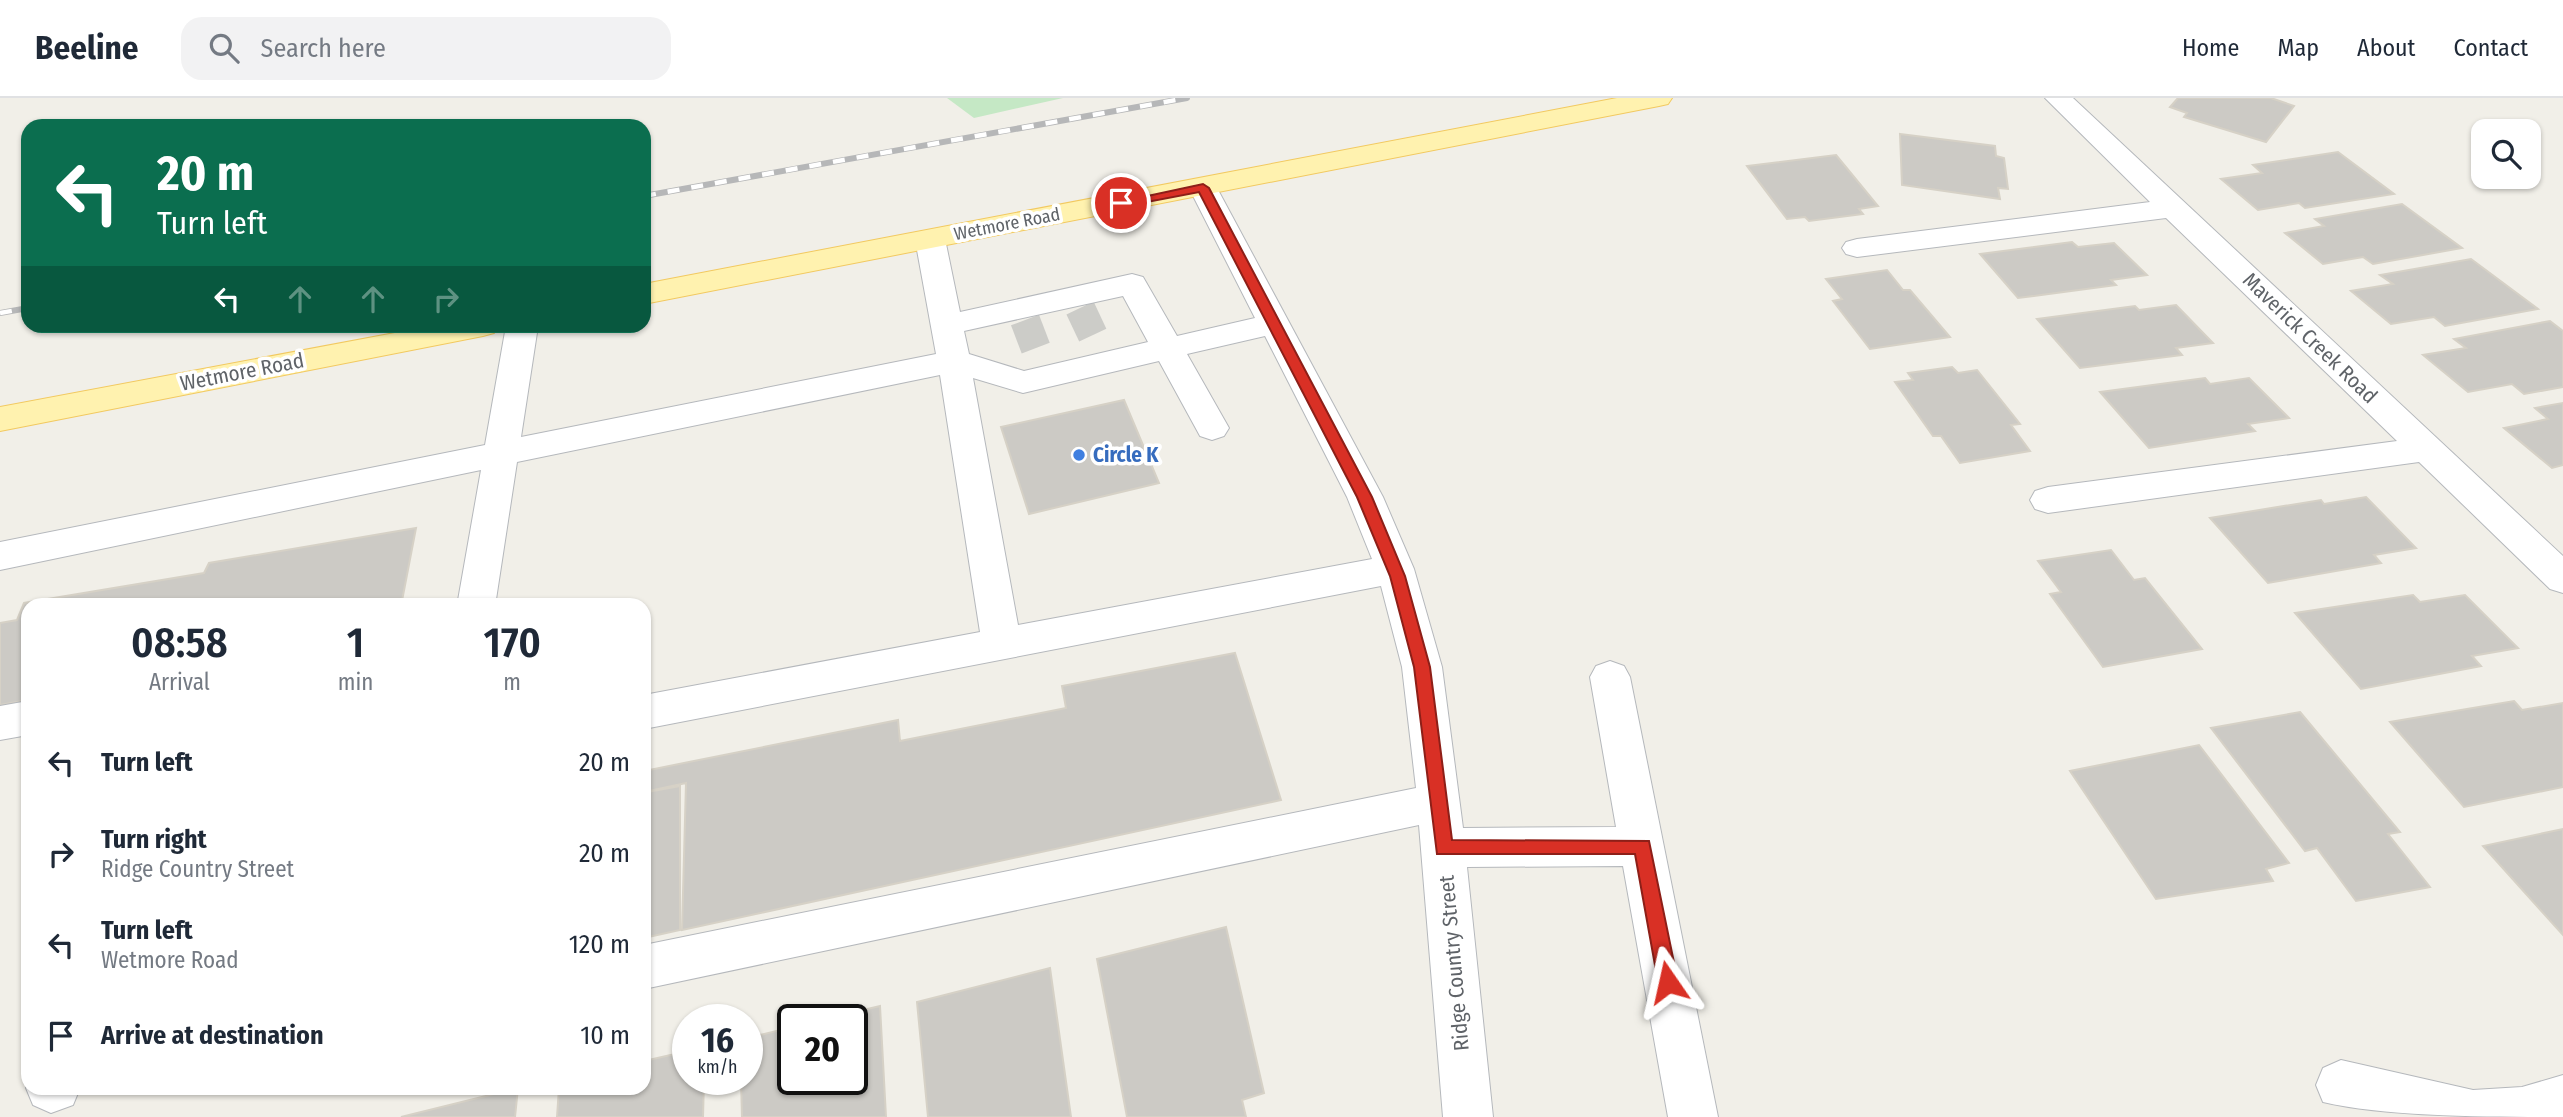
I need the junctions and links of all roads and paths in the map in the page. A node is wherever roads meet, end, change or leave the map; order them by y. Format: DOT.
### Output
graph roads {
  1 [pos="1659,98"];
  2 [pos="2058,98"];
  3 [pos="1203,188"];
  4 [pos="2173,208"];
  5 [pos="930,239"];
  6 [pos="1857,248"];
  7 [pos="651,293"];
  8 [pos="1274,324"];
  9 [pos="948,325"];
  10 [pos="447,333"];
  11 [pos="521,333"];
  12 [pos="1168,348"];
  13 [pos="954,361"];
  14 [pos="0,419"];
  15 [pos="1212,428"];
  16 [pos="2427,449"];
  17 [pos="500,452"];
  18 [pos="2048,500"];
  19 [pos="0,556"];
  20 [pos="1395,569"];
  21 [pos="2563,579"];
  22 [pos="477,598"];
  23 [pos="1002,645"];
  24 [pos="1610,677"];
  25 [pos="651,711"];
  26 [pos="21,719"];
  27 [pos="0,723"];
  28 [pos="1440,802"];
  29 [pos="1642,846"];
  30 [pos="1443,848"];
  31 [pos="651,966"];
  32 [pos="2341,1085"];
  33 [pos="2563,1100"];
  34 [pos="1468,1117"];
  35 [pos="1693,1117"];
  1 -- 3 [label="main road, Wetmore Road"];
  2 -- 4 [label="street, Maverick Creek Road"];
  3 -- 5 [label="main road, Wetmore Road"];
  3 -- 8 [label="street, Ridge Country Street"];
  4 -- 6 [label="street"];
  4 -- 16 [label="street, Maverick Creek Road"];
  5 -- 7 [label="main road, Wetmore Road"];
  5 -- 9 [label="street"];
  8 -- 12 [label="street"];
  8 -- 20 [label="street, Ridge Country Street"];
  9 -- 12 [label="street"];
  9 -- 13 [label="street"];
  10 -- 14 [label="main road, Wetmore Road"];
  11 -- 17 [label="street"];
  12 -- 13 [label="street"];
  12 -- 15 [label="street"];
  13 -- 17 [label="street"];
  13 -- 23 [label="street"];
  16 -- 18 [label="street"];
  16 -- 21 [label="street, Maverick Creek Road"];
  17 -- 19 [label="street"];
  17 -- 22 [label="street"];
  20 -- 23 [label="street"];
  20 -- 28 [label="street, Ridge Country Street"];
  23 -- 25 [label="street"];
  24 -- 29 [label="street"];
  26 -- 27 [label="street"];
  28 -- 30 [label="street, Ridge Country Street"];
  28 -- 31 [label="street"];
  29 -- 30 [label="street"];
  29 -- 35 [label="street"];
  30 -- 34 [label="street, Ridge Country Street"];
  32 -- 33 [label="street"];
}
